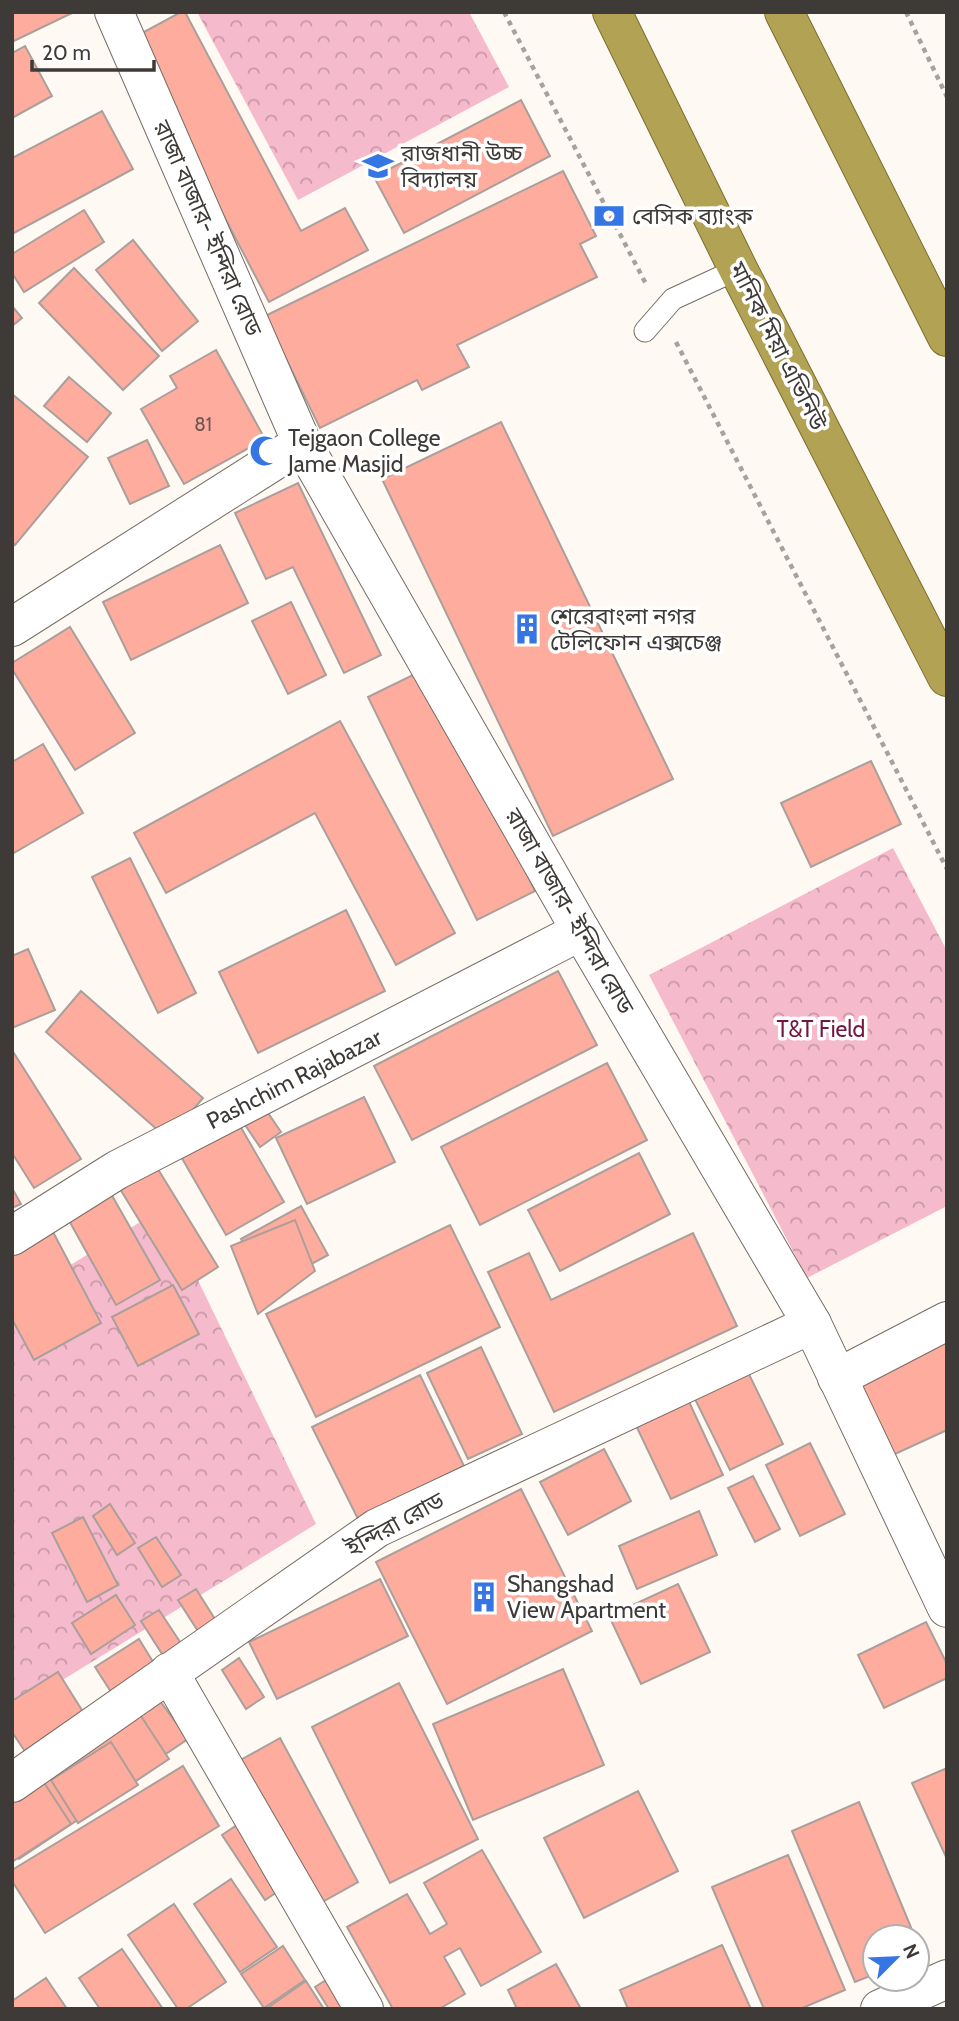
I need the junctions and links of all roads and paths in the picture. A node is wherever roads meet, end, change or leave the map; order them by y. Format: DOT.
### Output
graph roads {
  1 [pos="114,12"];
  2 [pos="503,12"];
  3 [pos="612,12"];
  4 [pos="785,12"];
  5 [pos="906,12"];
  6 [pos="947,97"];
  7 [pos="738,269"];
  8 [pos="661,313"];
  9 [pos="645,331"];
  10 [pos="947,337"];
  11 [pos="302,443"];
  12 [pos="12,627"];
  13 [pos="947,677"];
  14 [pos="947,869"];
  15 [pos="581,931"];
  16 [pos="12,1236"];
  17 [pos="947,1321"];
  18 [pos="811,1324"];
  19 [pos="837,1378"];
  20 [pos="947,1608"];
  21 [pos="169,1672"];
  22 [pos="12,1783"];
  23 [pos="947,1979"];
  24 [pos="364,2009"];
  25 [pos="880,2009"];
  1 -- 11 [label="street, রাজা বাজার- ইন্দিরা রোড"];
  2 -- 8 [label="path"];
  3 -- 7 [label="highway, মানিক মিয়া এভিনিউ"];
  4 -- 10 [label="highway"];
  5 -- 6 [label="path"];
  7 -- 8 [label="lane"];
  7 -- 13 [label="highway, মানিক মিয়া এভিনিউ"];
  8 -- 9 [label="lane"];
  8 -- 14 [label="path"];
  11 -- 12 [label="street"];
  11 -- 15 [label="street, রাজা বাজার- ইন্দিরা রোড"];
  15 -- 16 [label="street, Pashchim Rajabazar"];
  15 -- 18 [label="street, রাজা বাজার- ইন্দিরা রোড"];
  17 -- 19 [label="street"];
  18 -- 19 [label="street, রাজা বাজার- ইন্দিরা রোড"];
  18 -- 21 [label="street, ইন্দিরা রোড"];
  19 -- 20 [label="street, রাজা বাজার- ইন্দিরা রোড"];
  21 -- 22 [label="street, ইন্দিরা রোড"];
  21 -- 24 [label="street"];
  23 -- 25 [label="street"];
}
